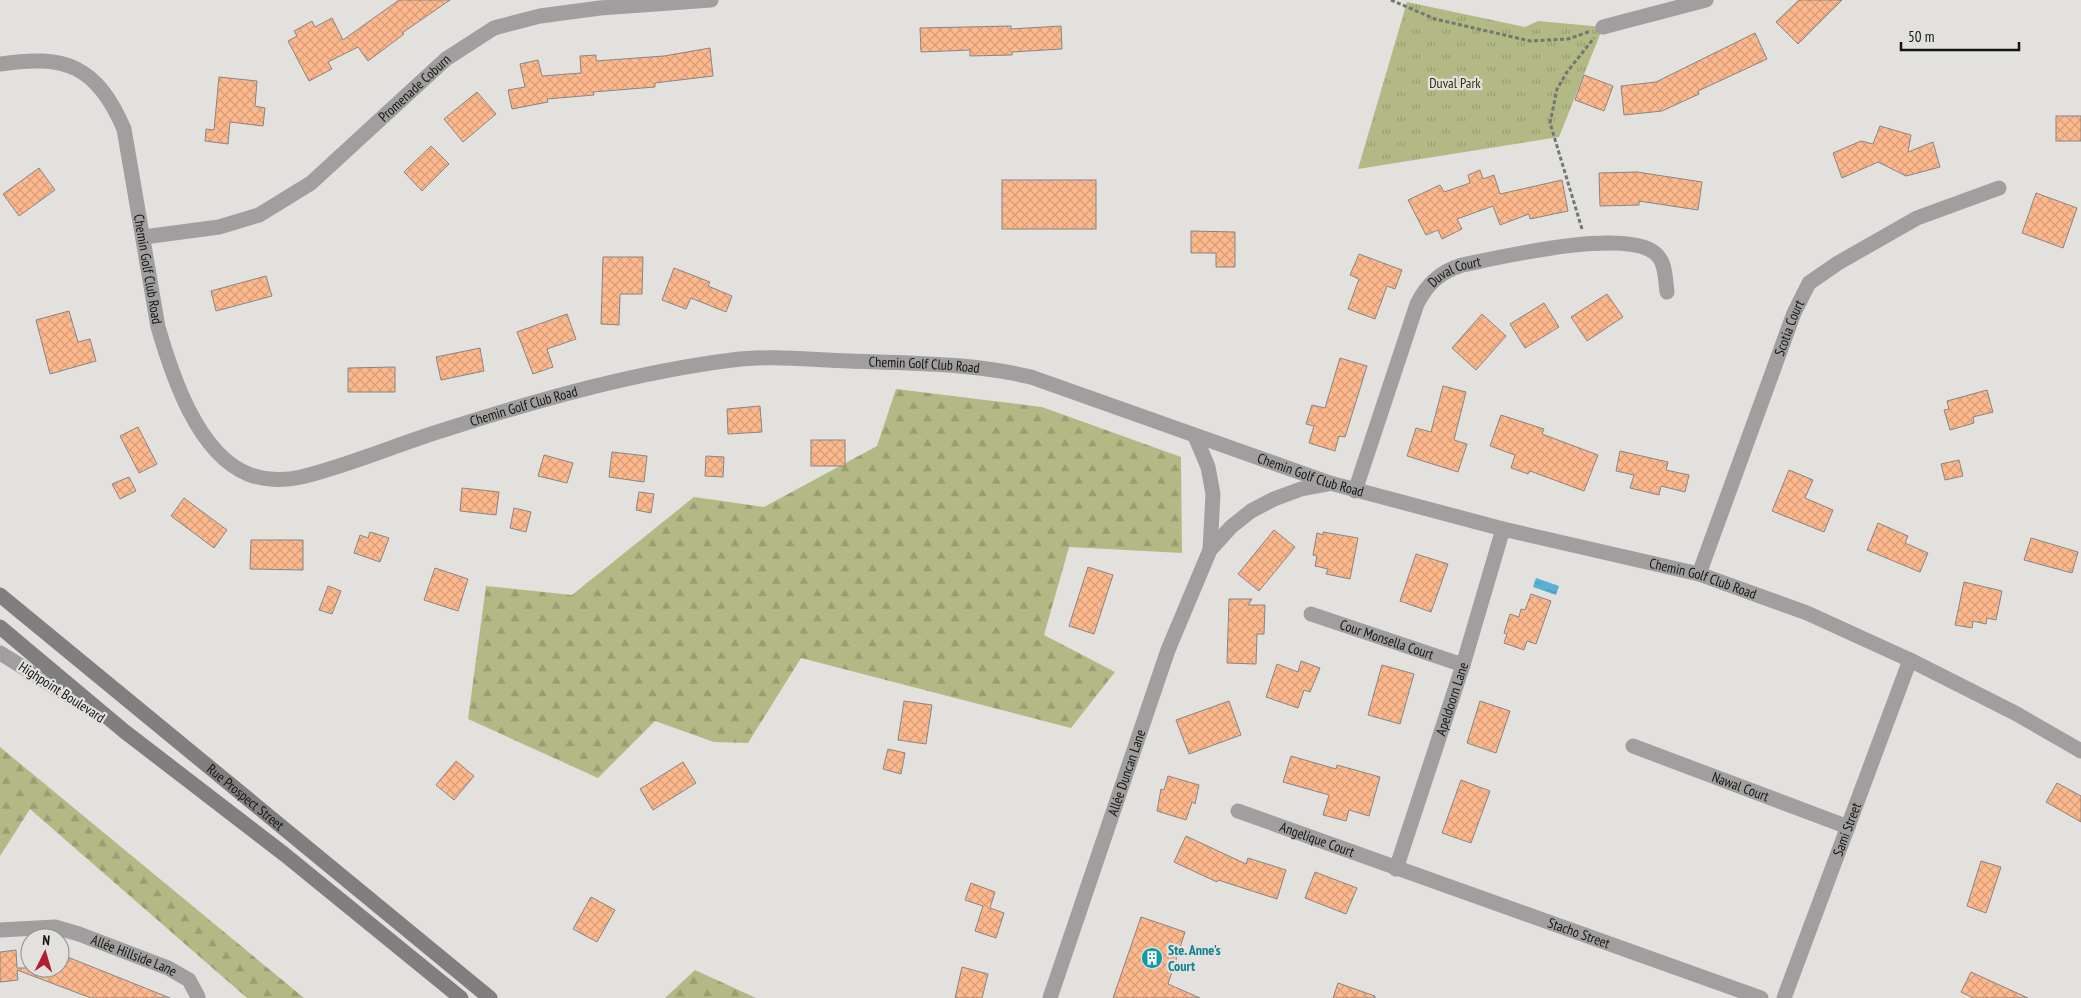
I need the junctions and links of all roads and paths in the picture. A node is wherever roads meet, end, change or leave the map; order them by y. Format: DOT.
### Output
graph roads {
  1 [pos="711,0"];
  2 [pos="1391,0"];
  3 [pos="1706,0"];
  4 [pos="1603,27"];
  5 [pos="0,64"];
  6 [pos="1999,188"];
  7 [pos="144,237"];
  8 [pos="1587,244"];
  9 [pos="1667,292"];
  10 [pos="1194,436"];
  11 [pos="1330,483"];
  12 [pos="1354,490"];
  13 [pos="1504,528"];
  14 [pos="1210,550"];
  15 [pos="1699,574"];
  16 [pos="2,597"];
  17 [pos="1311,614"];
  18 [pos="0,627"];
  19 [pos="0,653"];
  20 [pos="1910,660"];
  21 [pos="1463,665"];
  22 [pos="124,731"];
  23 [pos="1633,746"];
  24 [pos="2081,751"];
  25 [pos="1238,811"];
  26 [pos="1848,828"];
  27 [pos="1396,869"];
  28 [pos="0,930"];
  29 [pos="198,997"];
  30 [pos="461,998"];
  31 [pos="490,998"];
  32 [pos="1050,998"];
  33 [pos="1761,998"];
  34 [pos="1784,998"];
  1 -- 7 [label="street, Promenade Coburn"];
  2 -- 4 [label="path"];
  3 -- 4 [label="street"];
  4 -- 8 [label="path"];
  5 -- 7 [label="street, Chemin Golf Club Road"];
  6 -- 15 [label="street, Scotia Court"];
  7 -- 10 [label="street, Chemin Golf Club Road"];
  8 -- 9 [label="street, Duval Court"];
  8 -- 12 [label="street, Duval Court"];
  10 -- 11 [label="street, Chemin Golf Club Road"];
  10 -- 14 [label="street"];
  11 -- 12 [label="street, Chemin Golf Club Road"];
  11 -- 14 [label="street"];
  12 -- 13 [label="street, Chemin Golf Club Road"];
  13 -- 15 [label="street, Chemin Golf Club Road"];
  13 -- 21 [label="street, Apeldoorn Lane"];
  14 -- 32 [label="street, Allée Duncan Lane"];
  15 -- 20 [label="street, Chemin Golf Club Road"];
  16 -- 31 [label="main road, Rue Prospect Street"];
  17 -- 21 [label="street, Cour Monsella Court"];
  18 -- 22 [label="main road, Rue Prospect Street"];
  19 -- 22 [label="street, Highpoint Boulevard"];
  20 -- 24 [label="street, Chemin Golf Club Road"];
  20 -- 26 [label="street, Sami Street"];
  21 -- 27 [label="street, Apeldoorn Lane"];
  22 -- 30 [label="main road, Rue Prospect Street"];
  23 -- 26 [label="street, Nawal Court"];
  25 -- 27 [label="street, Angelique Court"];
  26 -- 34 [label="street, Sami Street"];
  27 -- 33 [label="street, Stacho Street"];
  28 -- 29 [label="street, Allée Hillside Lane"];
}
